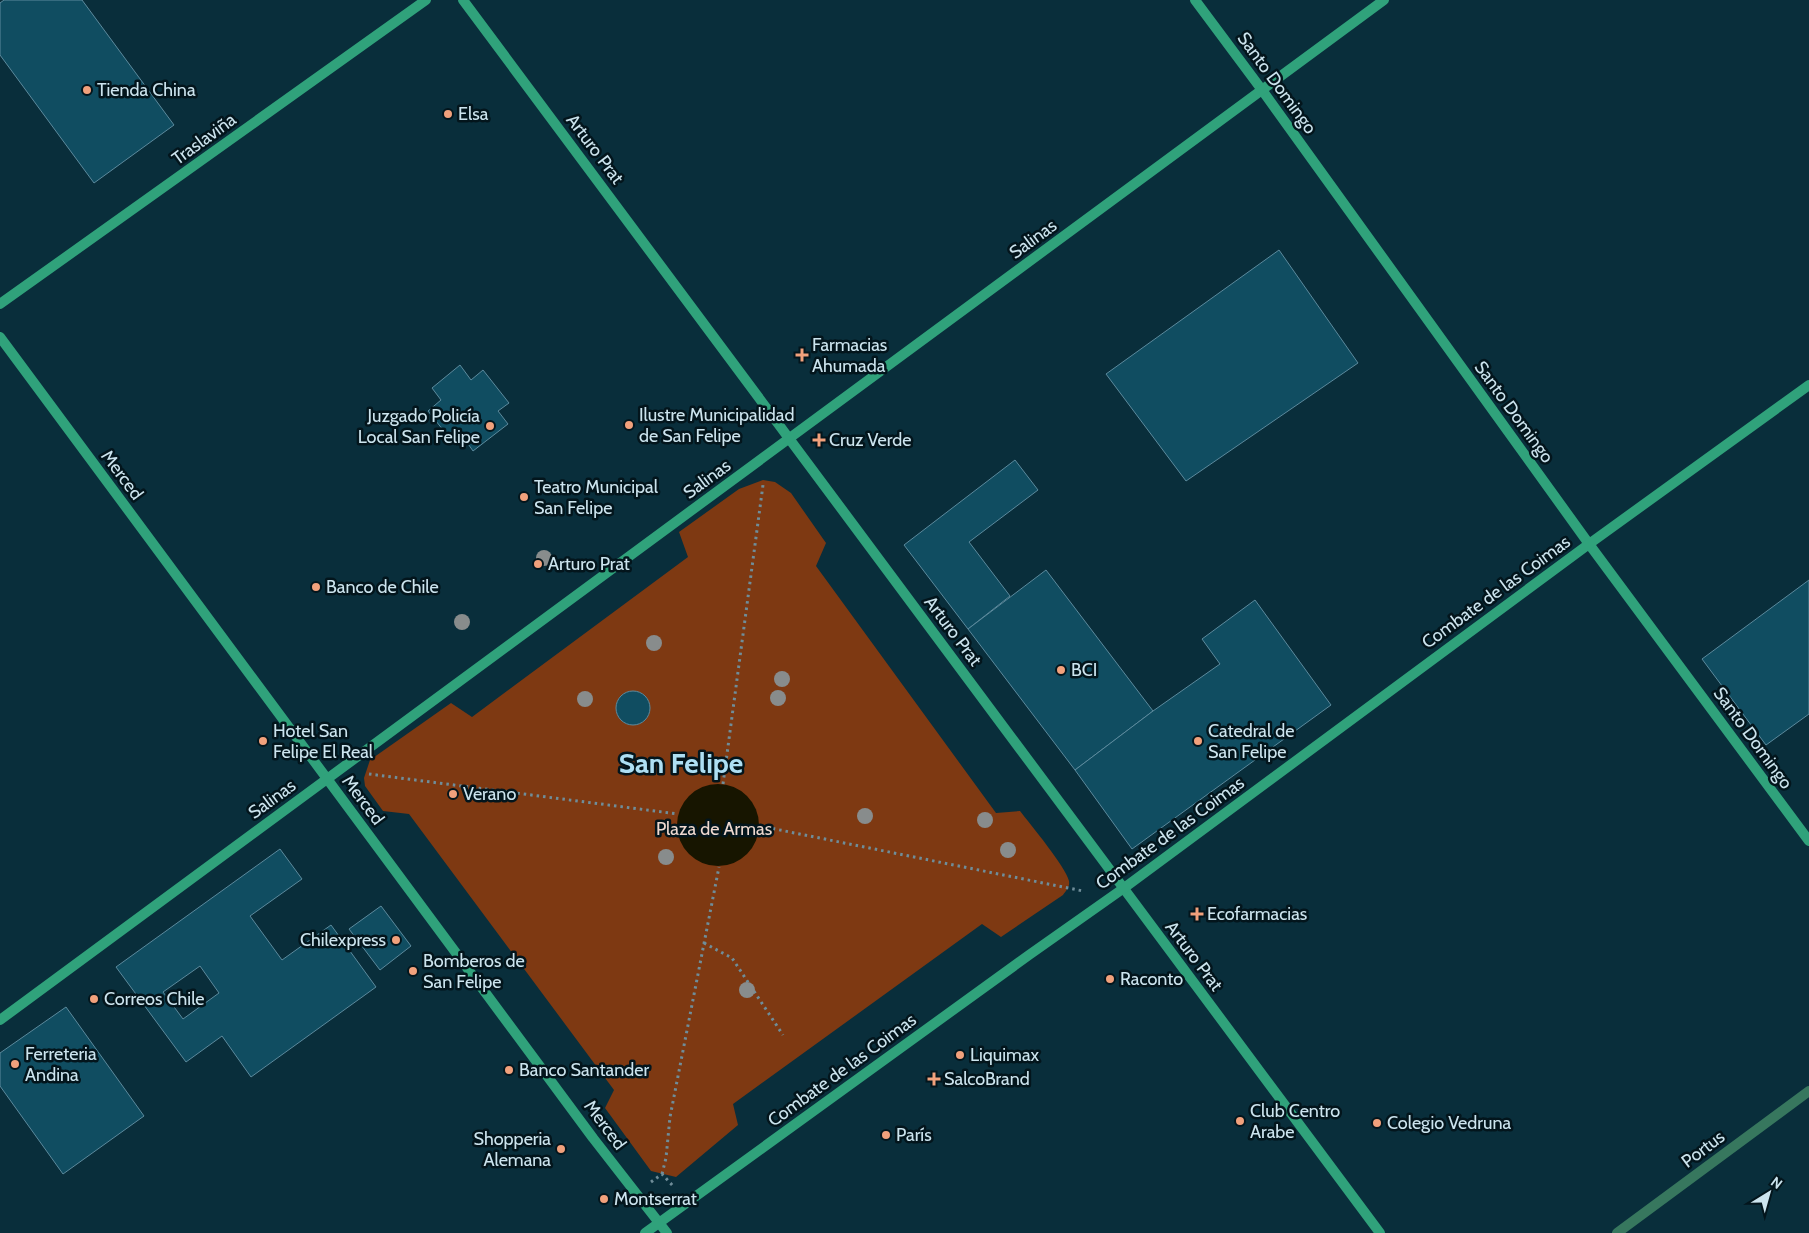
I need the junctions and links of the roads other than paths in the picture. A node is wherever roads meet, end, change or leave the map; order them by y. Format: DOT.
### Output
graph roads {
  1 [pos="426,0"];
  2 [pos="463,0"];
  3 [pos="1195,0"];
  4 [pos="1384,0"];
  5 [pos="1262,90"];
  6 [pos="0,304"];
  7 [pos="0,337"];
  8 [pos="1809,385"];
  9 [pos="789,438"];
  10 [pos="1589,544"];
  11 [pos="327,779"];
  12 [pos="1809,841"];
  13 [pos="1124,888"];
  14 [pos="0,1020"];
  15 [pos="1809,1091"];
  16 [pos="660,1222"];
  17 [pos="645,1233"];
  18 [pos="667,1233"];
  19 [pos="1380,1233"];
  20 [pos="1617,1233"];
  1 -- 6 [label="main road, Traslaviña"];
  2 -- 9 [label="main road, Arturo Prat"];
  3 -- 5 [label="main road, Santo Domingo"];
  4 -- 5 [label="main road, Salinas"];
  5 -- 9 [label="main road, Salinas"];
  5 -- 10 [label="main road, Santo Domingo"];
  7 -- 11 [label="main road, Merced"];
  8 -- 10 [label="main road, Combate de las Coimas"];
  9 -- 11 [label="main road, Salinas"];
  9 -- 13 [label="main road, Arturo Prat"];
  10 -- 12 [label="main road, Santo Domingo"];
  10 -- 13 [label="main road, Combate de las Coimas"];
  11 -- 14 [label="main road, Salinas"];
  11 -- 16 [label="main road, Merced"];
  13 -- 16 [label="main road, Combate de las Coimas"];
  13 -- 19 [label="main road, Arturo Prat"];
  15 -- 20 [label="street, Portus"];
  16 -- 17 [label="main road, Combate de las Coimas"];
  16 -- 18 [label="main road, Merced"];
}
